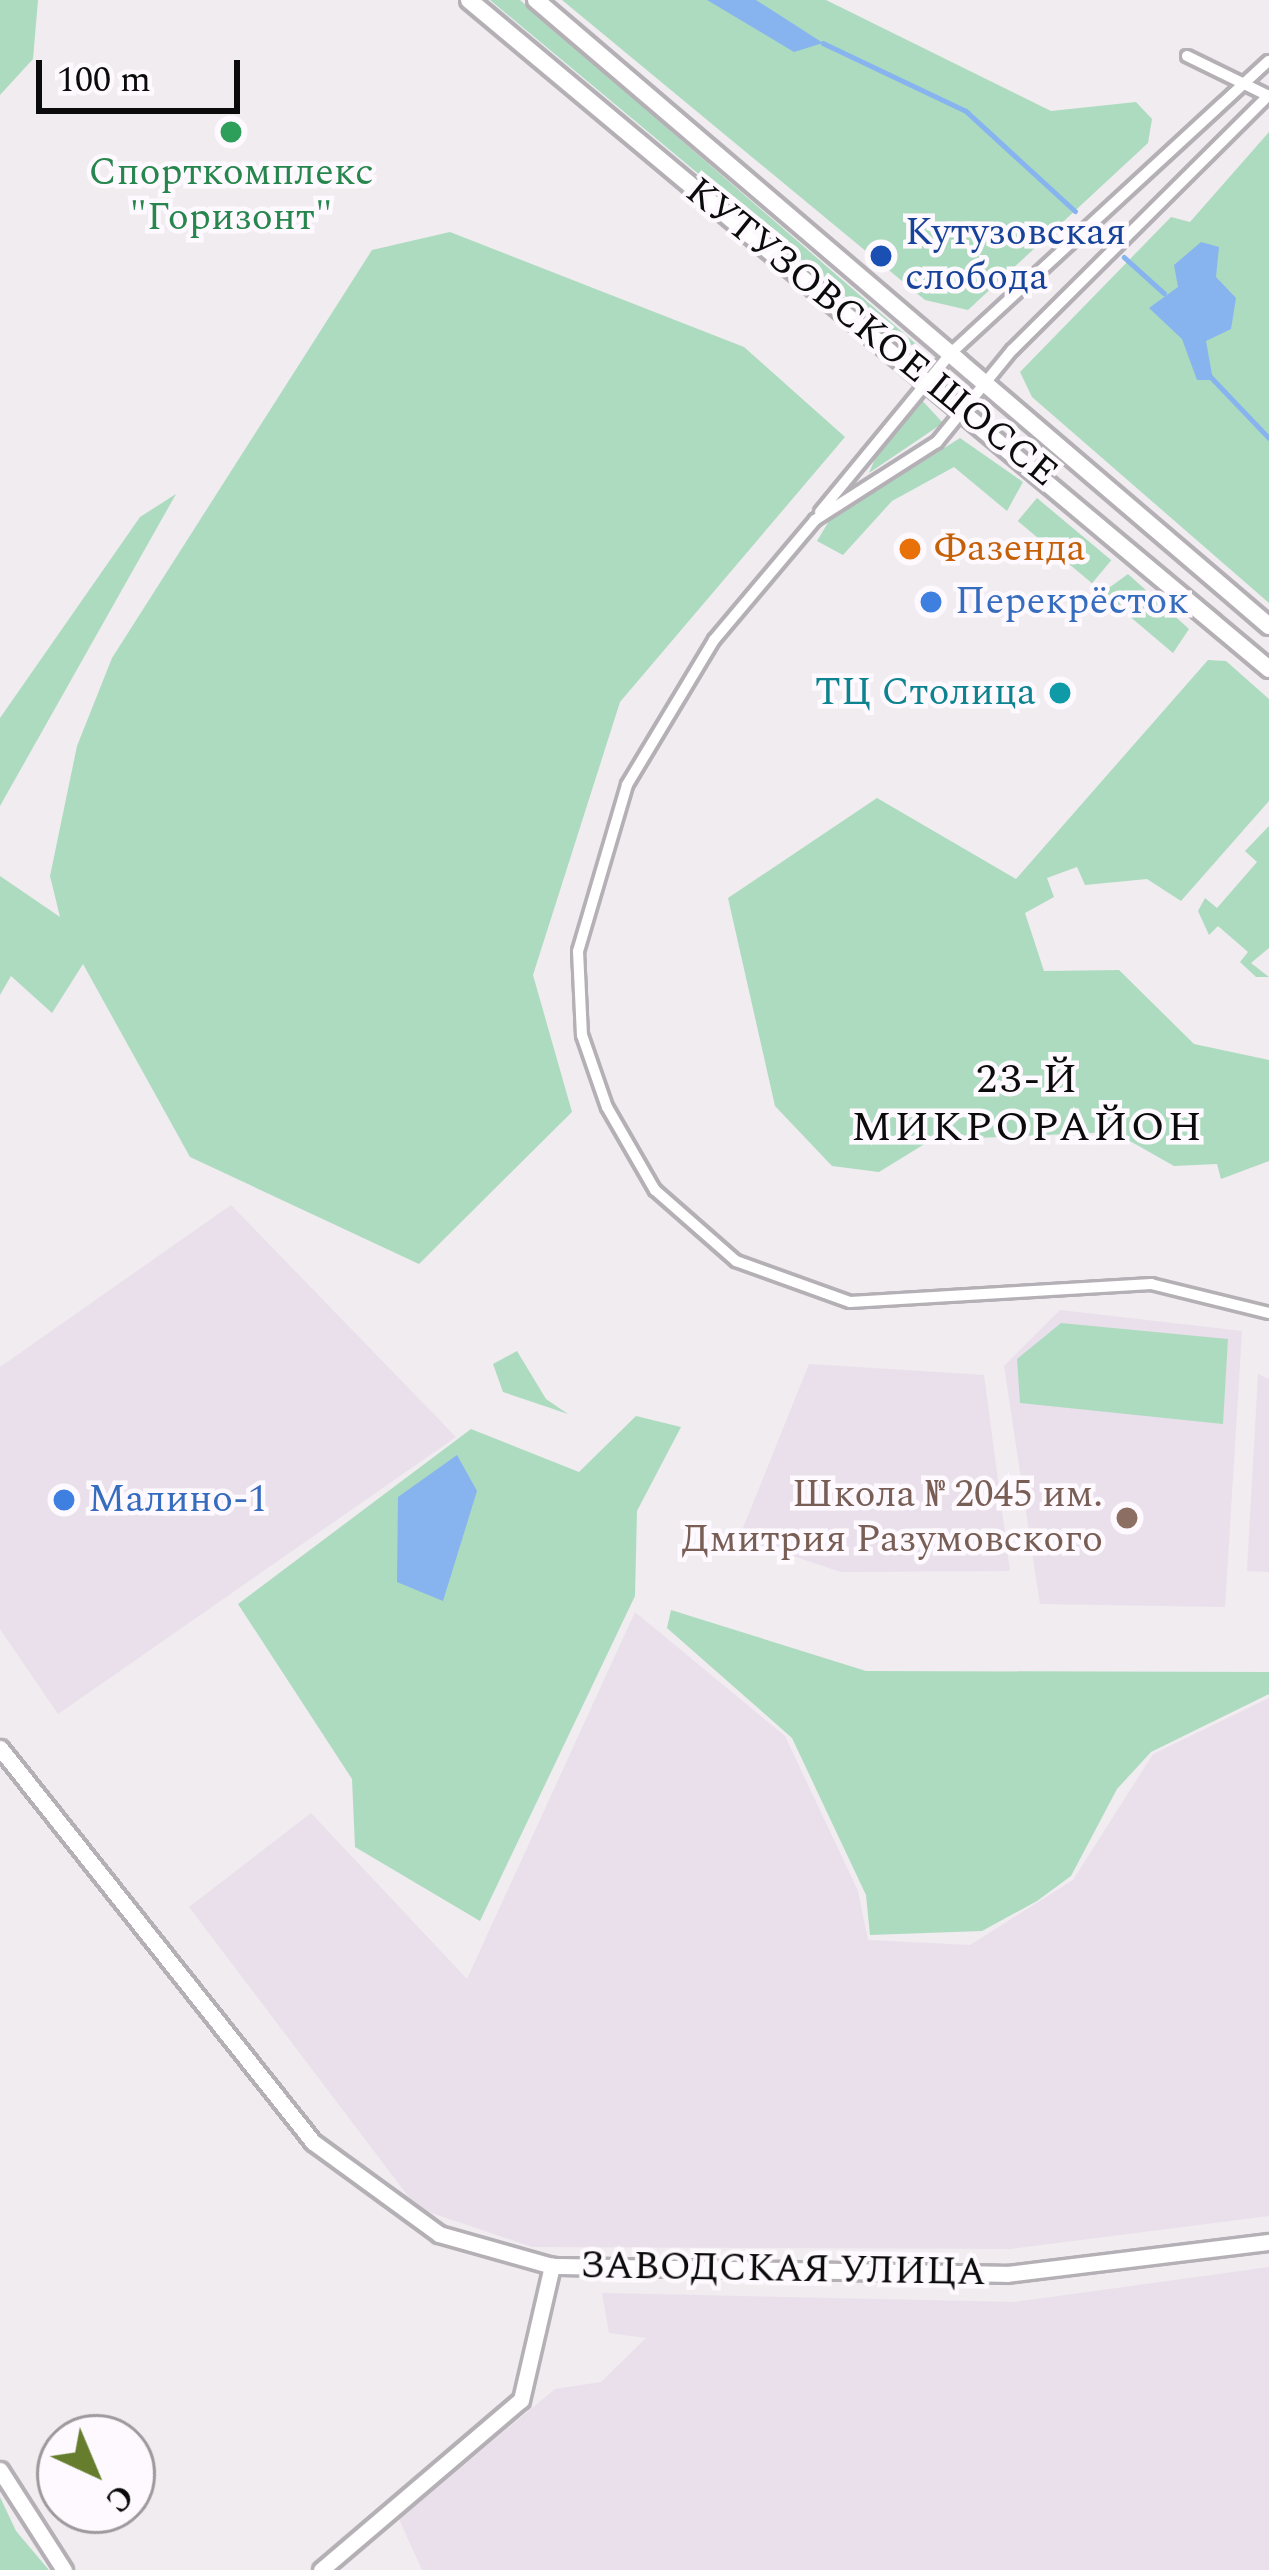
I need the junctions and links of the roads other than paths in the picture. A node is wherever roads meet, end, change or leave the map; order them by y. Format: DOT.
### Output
graph roads {
  1 [pos="469,0"];
  2 [pos="536,0"];
  3 [pos="1187,56"];
  4 [pos="1269,61"];
  5 [pos="1241,83"];
  6 [pos="1269,96"];
  7 [pos="952,352"];
  8 [pos="928,379"];
  9 [pos="986,380"];
  10 [pos="966,407"];
  11 [pos="815,520"];
  12 [pos="1269,626"];
  13 [pos="1269,670"];
  14 [pos="1269,1313"];
  15 [pos="0,1748"];
  16 [pos="1269,2242"];
  17 [pos="552,2266"];
  18 [pos="0,2470"];
  19 [pos="64,2570"];
  20 [pos="320,2570"];
  1 -- 8 [label="main road, КУТУЗОВСКОЕ ШОССЕ"];
  2 -- 7 [label="main road, КУТУЗОВСКОЕ ШОССЕ"];
  3 -- 5 [label="street"];
  4 -- 5 [label="street"];
  5 -- 6 [label="street"];
  5 -- 7 [label="street"];
  6 -- 9 [label="street"];
  7 -- 8 [label="street"];
  7 -- 9 [label="main road, КУТУЗОВСКОЕ ШОССЕ"];
  8 -- 10 [label="main road, КУТУЗОВСКОЕ ШОССЕ"];
  8 -- 11 [label="street"];
  9 -- 10 [label="street"];
  9 -- 12 [label="main road, КУТУЗОВСКОЕ ШОССЕ"];
  10 -- 11 [label="street"];
  10 -- 13 [label="main road, КУТУЗОВСКОЕ ШОССЕ"];
  11 -- 14 [label="street"];
  15 -- 17 [label="street"];
  16 -- 17 [label="street, ЗАВОДСКАЯ УЛИЦА"];
  17 -- 20 [label="street, ЗАВОДСКАЯ УЛИЦА"];
  18 -- 19 [label="street"];
}
